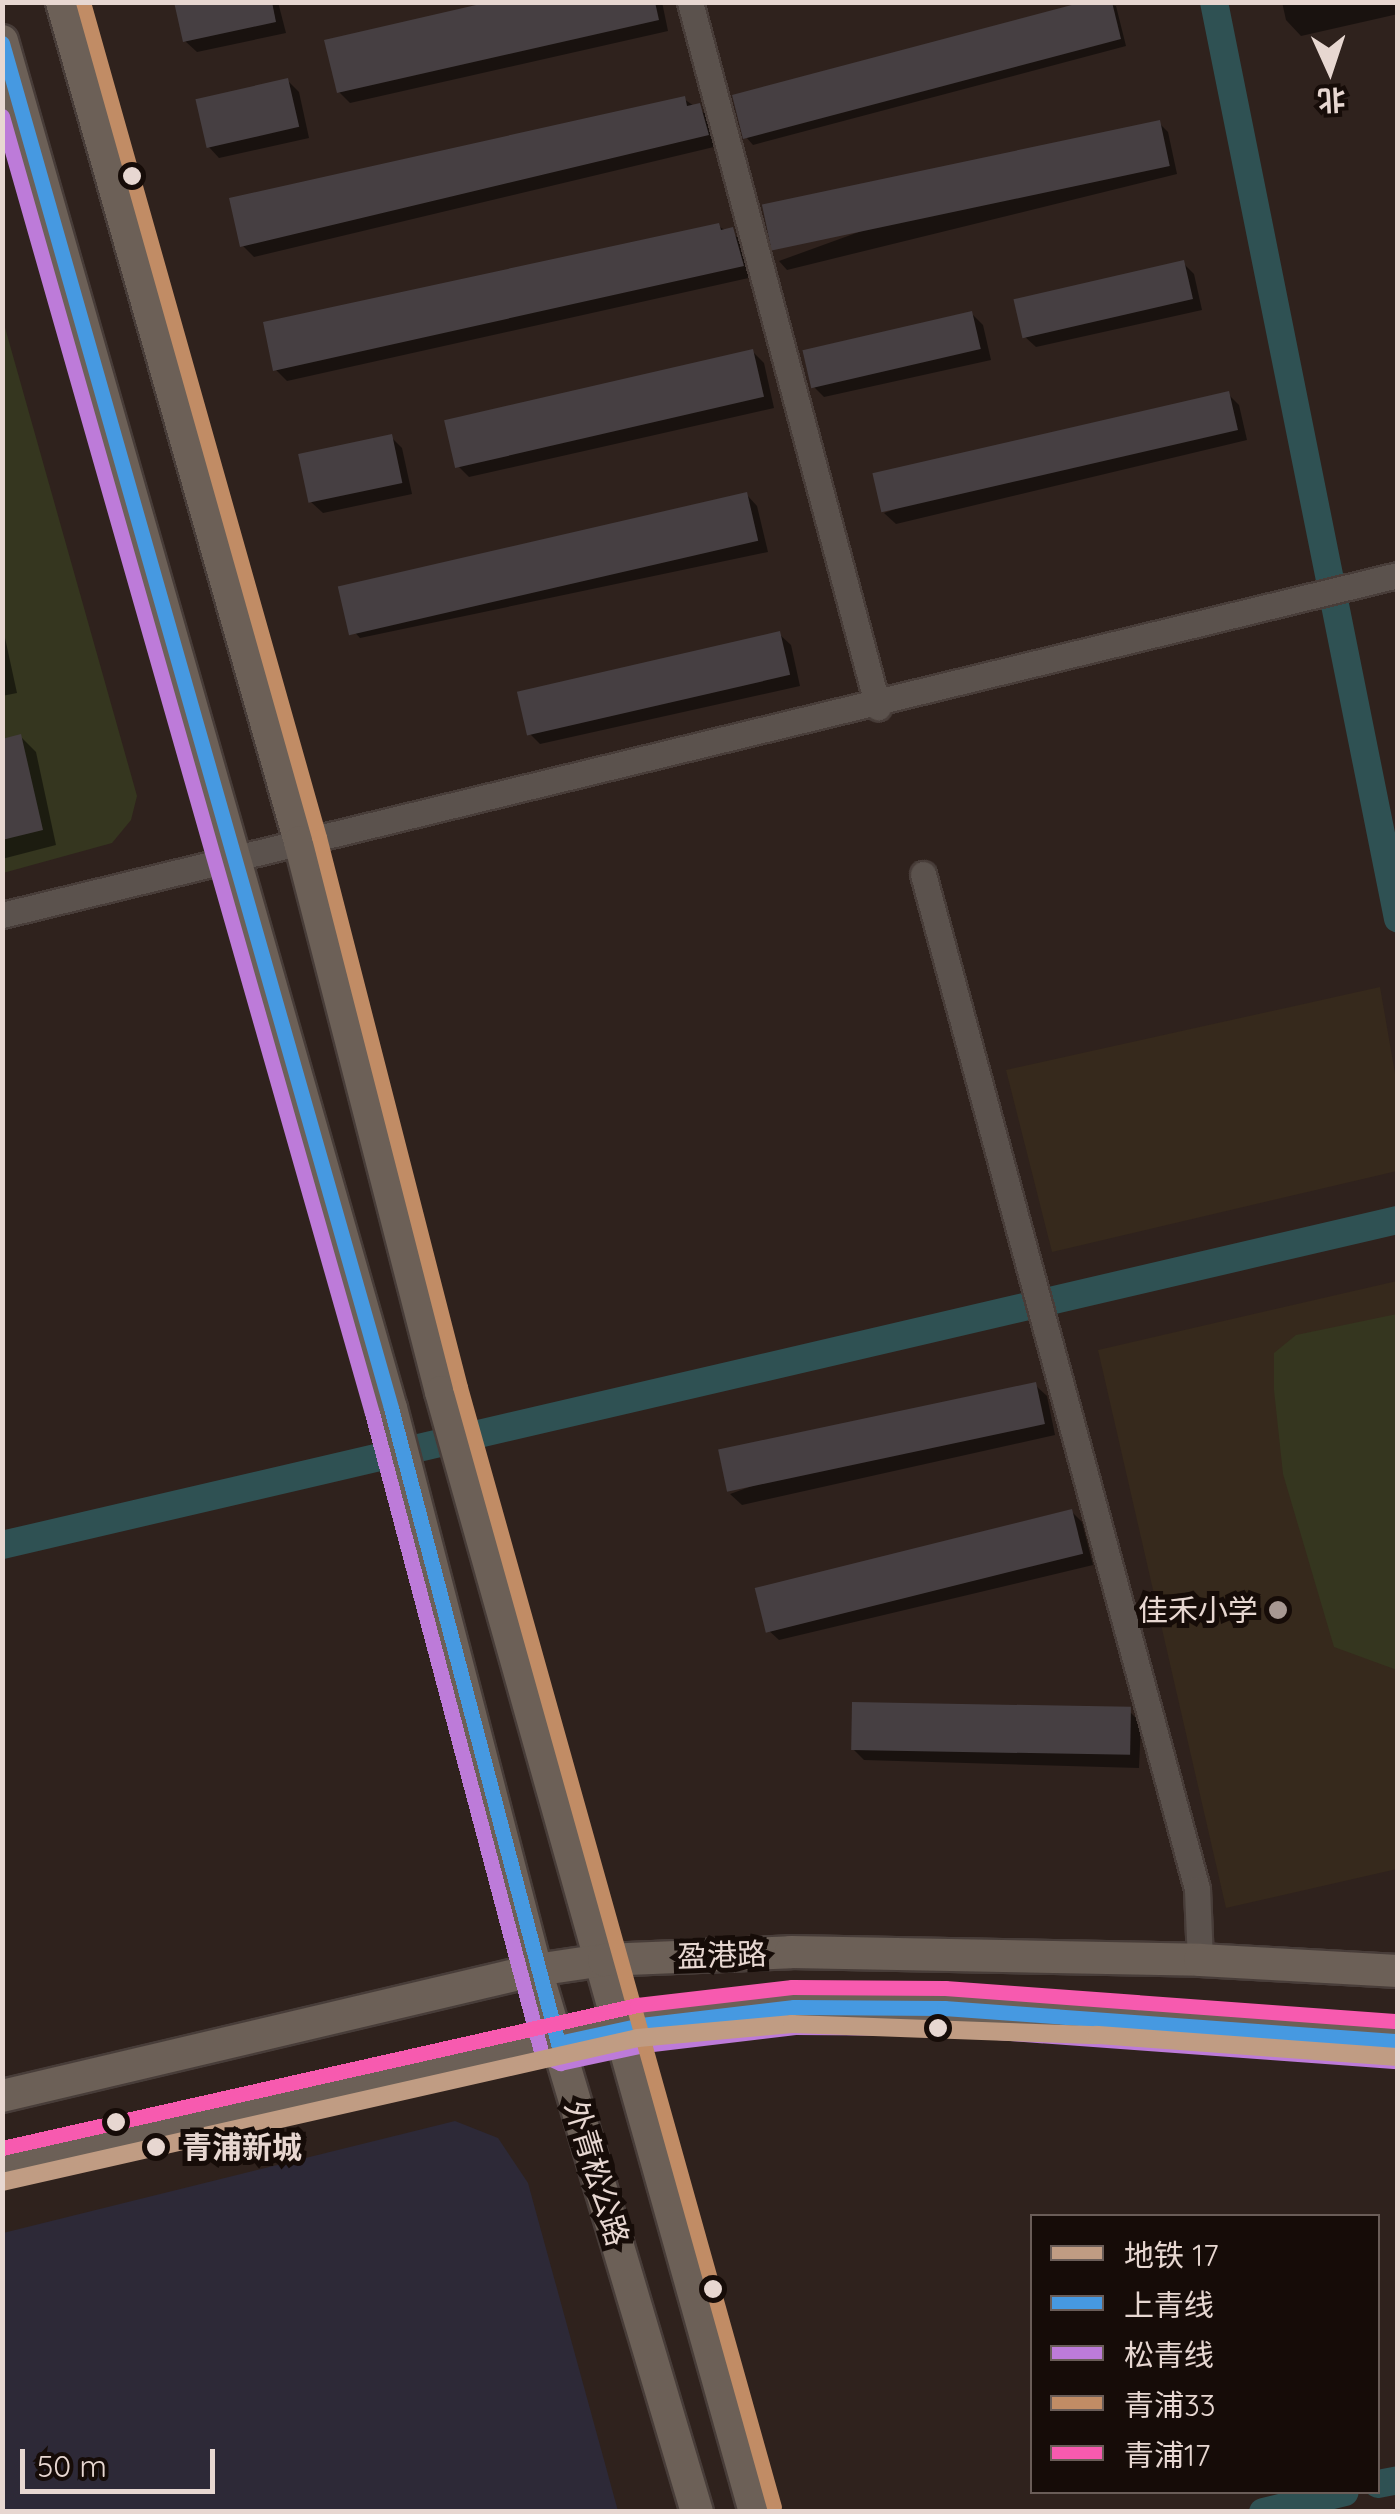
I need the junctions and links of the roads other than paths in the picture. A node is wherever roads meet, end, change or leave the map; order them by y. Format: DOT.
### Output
graph roads {
  1 [pos="62,2"];
  2 [pos="690,2"];
  3 [pos="2,42"];
  4 [pos="1398,575"];
  5 [pos="878,707"];
  6 [pos="300,842"];
  7 [pos="234,860"];
  8 [pos="923,874"];
  9 [pos="2,915"];
  10 [pos="604,1960"];
  11 [pos="1200,1960"];
  12 [pos="536,1970"];
  13 [pos="1398,1971"];
  14 [pos="624,2030"];
  15 [pos="1398,2042"];
  16 [pos="558,2043"];
  17 [pos="2,2096"];
  18 [pos="2,2170"];
  19 [pos="697,2512"];
  20 [pos="754,2512"];
  1 -- 6 [label="main road, 外青松公路"];
  2 -- 5 [label="street"];
  3 -- 7 [label="main road, 外青松公路"];
  4 -- 5 [label="street"];
  5 -- 6 [label="street"];
  6 -- 7 [label="street"];
  6 -- 10 [label="main road, 外青松公路"];
  7 -- 9 [label="street"];
  7 -- 12 [label="main road, 外青松公路"];
  8 -- 11 [label="street"];
  10 -- 11 [label="main road, 盈港路"];
  10 -- 12 [label="main road, 盈港路"];
  10 -- 14 [label="main road, 外青松公路"];
  11 -- 13 [label="main road, 盈港路"];
  12 -- 16 [label="main road, 外青松公路"];
  12 -- 17 [label="main road, 盈港路"];
  14 -- 15 [label="main road, 盈港路"];
  14 -- 16 [label="main road, 盈港路"];
  14 -- 20 [label="main road, 外青松公路"];
  16 -- 18 [label="main road, 盈港路"];
  16 -- 19 [label="main road, 外青松公路"];
}
